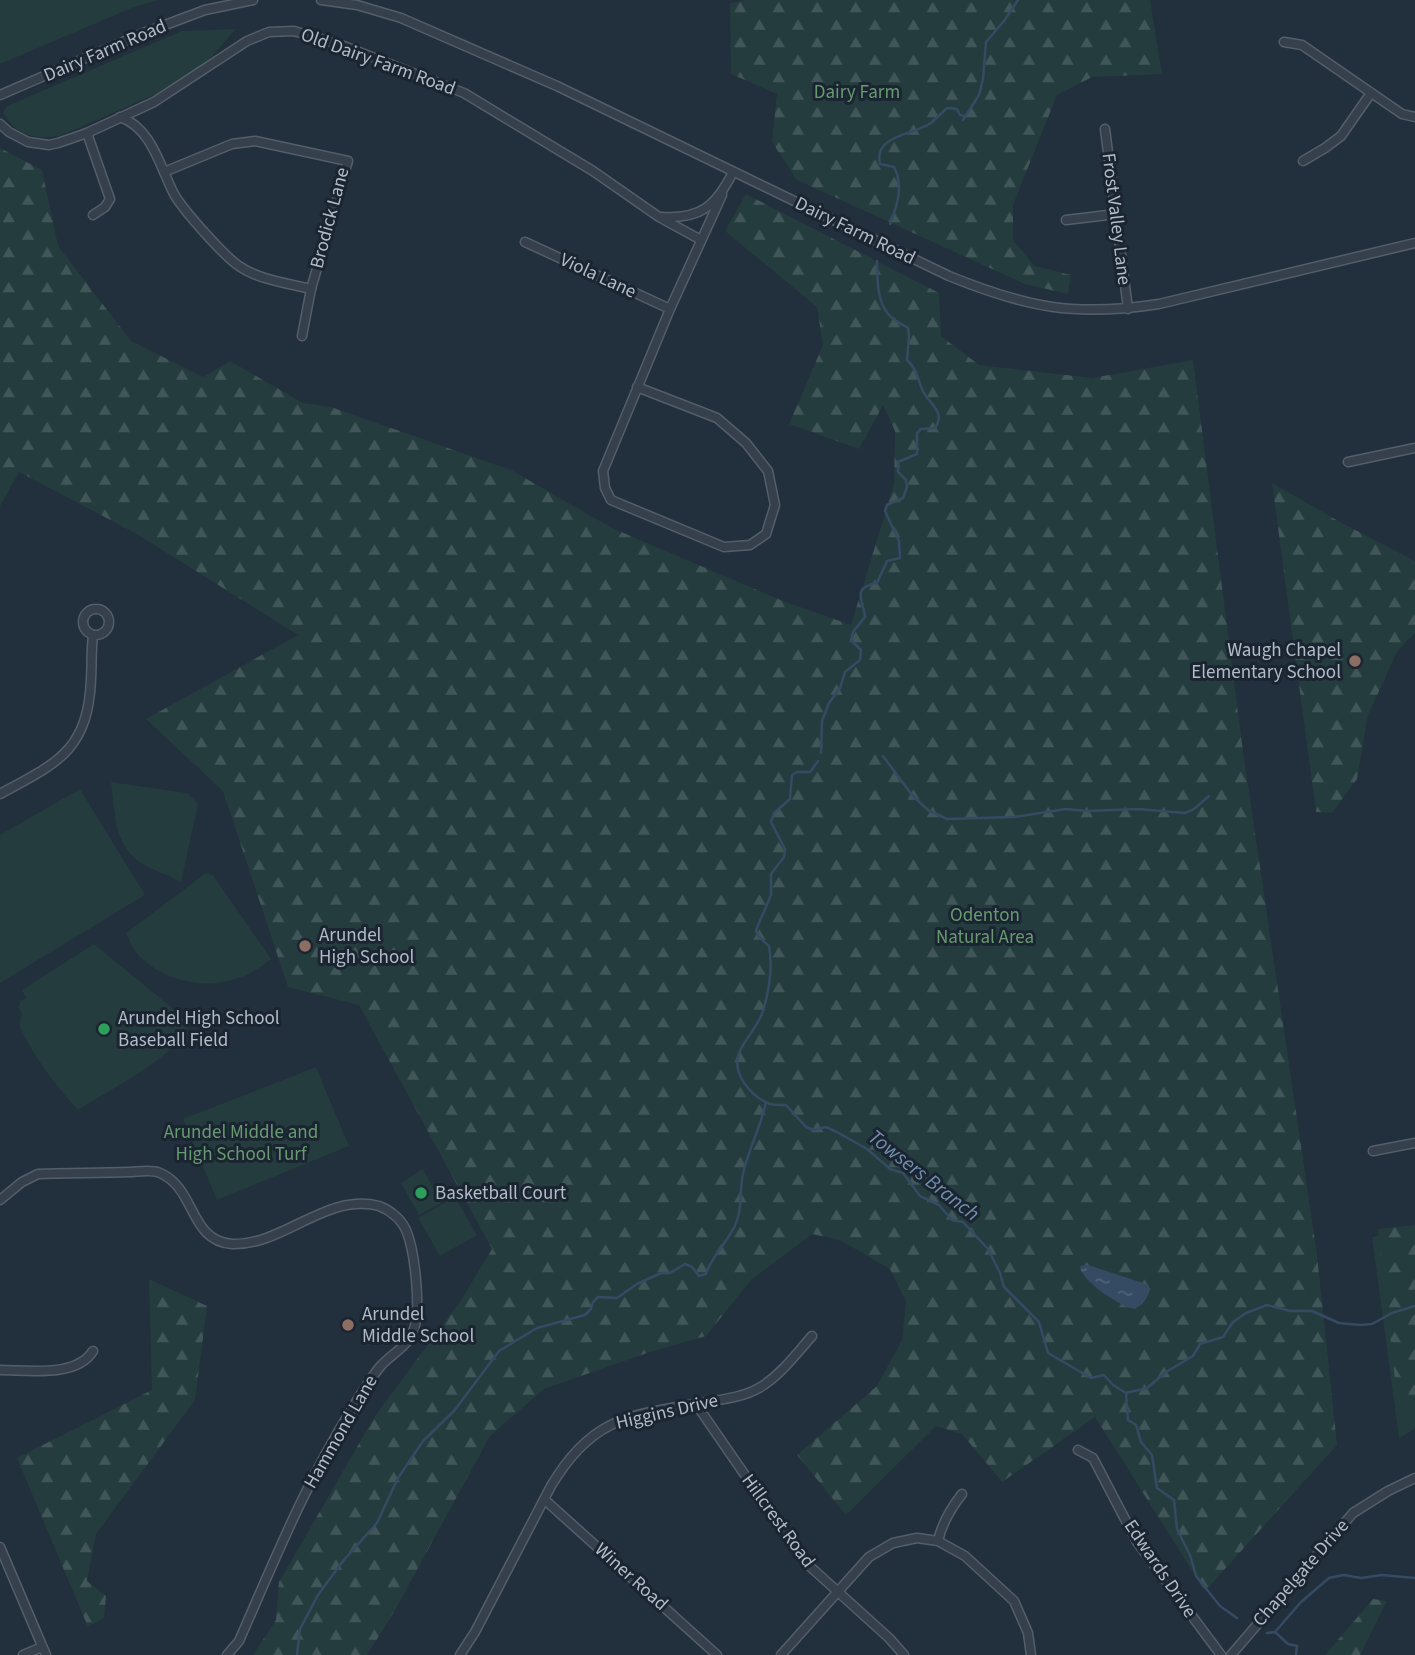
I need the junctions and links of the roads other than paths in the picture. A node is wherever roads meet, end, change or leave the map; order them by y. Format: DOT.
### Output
graph roads {
  1 [pos="253,0"];
  2 [pos="321,0"];
  3 [pos="1284,42"];
  4 [pos="1371,93"];
  5 [pos="0,95"];
  6 [pos="120,117"];
  7 [pos="1415,117"];
  8 [pos="0,124"];
  9 [pos="1105,129"];
  10 [pos="87,133"];
  11 [pos="1303,160"];
  12 [pos="164,172"];
  13 [pos="733,172"];
  14 [pos="722,195"];
  15 [pos="1116,214"];
  16 [pos="93,215"];
  17 [pos="659,217"];
  18 [pos="1066,220"];
  19 [pos="701,240"];
  20 [pos="525,243"];
  21 [pos="1415,243"];
  22 [pos="310,289"];
  23 [pos="670,309"];
  24 [pos="1128,309"];
  25 [pos="302,336"];
  26 [pos="637,387"];
  27 [pos="1415,447"];
  28 [pos="1348,462"];
  29 [pos="93,636"];
  30 [pos="0,794"];
  31 [pos="1415,1143"];
  32 [pos="1373,1151"];
  33 [pos="0,1200"];
  34 [pos="812,1336"];
  35 [pos="93,1351"];
  36 [pos="0,1370"];
  37 [pos="696,1404"];
  38 [pos="1078,1450"];
  39 [pos="1415,1478"];
  40 [pos="962,1494"];
  41 [pos="545,1500"];
  42 [pos="938,1541"];
  43 [pos="0,1547"];
  44 [pos="837,1592"];
  45 [pos="44,1651"];
  46 [pos="23,1655"];
  47 [pos="227,1655"];
  48 [pos="460,1655"];
  49 [pos="717,1655"];
  50 [pos="781,1655"];
  51 [pos="904,1655"];
  52 [pos="1031,1655"];
  53 [pos="1221,1655"];
  54 [pos="1231,1655"];
  1 -- 5 [label="street, Dairy Farm Road"];
  2 -- 13 [label="street, Dairy Farm Road"];
  3 -- 4 [label="street"];
  4 -- 7 [label="street"];
  4 -- 11 [label="street"];
  6 -- 10 [label="street, Old Dairy Farm Road"];
  6 -- 12 [label="street"];
  6 -- 17 [label="street, Old Dairy Farm Road"];
  8 -- 10 [label="street, Old Dairy Farm Road"];
  9 -- 15 [label="street, Frost Valley Lane"];
  10 -- 16 [label="street"];
  12 -- 22 [label="street"];
  12 -- 22 [label="street, Brodick Lane"];
  13 -- 14 [label="street"];
  13 -- 24 [label="street, Dairy Farm Road"];
  14 -- 17 [label="street"];
  14 -- 19 [label="street"];
  15 -- 18 [label="street"];
  15 -- 24 [label="street, Frost Valley Lane"];
  17 -- 19 [label="street, Old Dairy Farm Road"];
  19 -- 23 [label="street"];
  20 -- 23 [label="street, Viola Lane"];
  21 -- 24 [label="street, Dairy Farm Road"];
  22 -- 25 [label="street, Brodick Lane"];
  23 -- 26 [label="street"];
  26 -- 26 [label="street"];
  27 -- 28 [label="street"];
  29 -- 30 [label="street"];
  31 -- 32 [label="street"];
  33 -- 47 [label="street, Hammond Lane"];
  34 -- 37 [label="street, Higgins Drive"];
  35 -- 36 [label="street"];
  37 -- 41 [label="street, Higgins Drive"];
  37 -- 44 [label="street, Hillcrest Road"];
  38 -- 53 [label="street, Edwards Drive"];
  39 -- 54 [label="street, Chapelgate Drive"];
  40 -- 42 [label="street"];
  41 -- 48 [label="street, Higgins Drive"];
  41 -- 49 [label="street, Winer Road"];
  42 -- 44 [label="street"];
  42 -- 52 [label="street"];
  43 -- 45 [label="street"];
  44 -- 50 [label="street"];
  44 -- 51 [label="street, Hillcrest Road"];
  45 -- 46 [label="street"];
}
